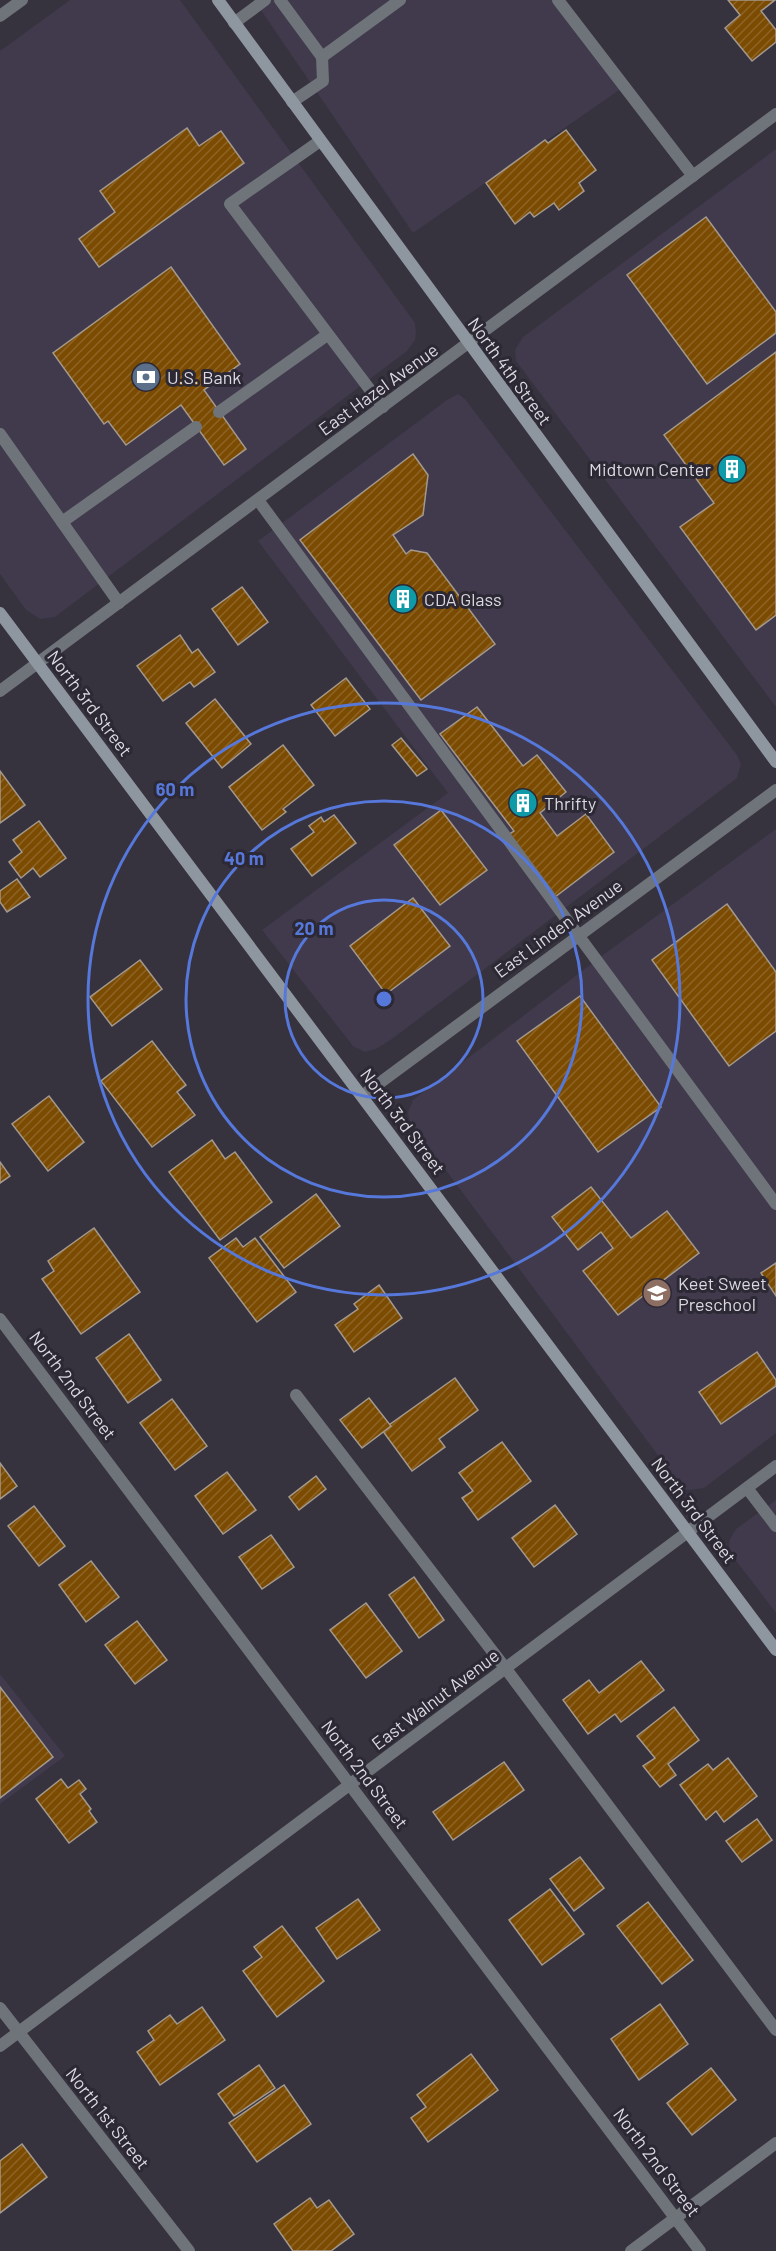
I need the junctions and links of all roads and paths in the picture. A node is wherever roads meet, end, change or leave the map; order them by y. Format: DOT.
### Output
graph roads {
  1 [pos="22,0"];
  2 [pos="218,0"];
  3 [pos="265,0"];
  4 [pos="280,0"];
  5 [pos="400,0"];
  6 [pos="558,0"];
  7 [pos="0,16"];
  8 [pos="234,23"];
  9 [pos="322,57"];
  10 [pos="292,102"];
  11 [pos="776,114"];
  12 [pos="320,141"];
  13 [pos="693,176"];
  14 [pos="327,334"];
  15 [pos="468,344"];
  16 [pos="383,407"];
  17 [pos="219,412"];
  18 [pos="196,427"];
  19 [pos="0,434"];
  20 [pos="258,500"];
  21 [pos="62,522"];
  22 [pos="119,603"];
  23 [pos="0,613"];
  24 [pos="38,664"];
  25 [pos="0,691"];
  26 [pos="776,762"];
  27 [pos="776,790"];
  28 [pos="578,936"];
  29 [pos="362,1096"];
  30 [pos="776,1204"];
  31 [pos="0,1319"];
  32 [pos="296,1395"];
  33 [pos="776,1466"];
  34 [pos="747,1488"];
  35 [pos="776,1526"];
  36 [pos="689,1533"];
  37 [pos="776,1650"];
  38 [pos="506,1669"];
  39 [pos="350,1785"];
  40 [pos="0,2008"];
  41 [pos="776,2030"];
  42 [pos="19,2032"];
  43 [pos="0,2046"];
  44 [pos="776,2143"];
  45 [pos="676,2218"];
  46 [pos="189,2251"];
  47 [pos="632,2251"];
  48 [pos="700,2251"];
  1 -- 7 [label="street"];
  2 -- 8 [label="main road, North 4th Street"];
  3 -- 8 [label="street"];
  4 -- 9 [label="street"];
  5 -- 9 [label="street"];
  6 -- 13 [label="street"];
  8 -- 10 [label="main road, North 4th Street"];
  9 -- 10 [label="street"];
  10 -- 12 [label="main road, North 4th Street"];
  11 -- 13 [label="street, East Hazel Avenue"];
  12 -- 14 [label="street"];
  12 -- 15 [label="main road, North 4th Street"];
  13 -- 15 [label="street, East Hazel Avenue"];
  14 -- 16 [label="street"];
  14 -- 17 [label="street"];
  15 -- 16 [label="street, East Hazel Avenue"];
  15 -- 26 [label="main road, North 4th Street"];
  16 -- 20 [label="street, East Hazel Avenue"];
  18 -- 21 [label="street"];
  19 -- 21 [label="street"];
  20 -- 22 [label="street, East Hazel Avenue"];
  20 -- 28 [label="street"];
  21 -- 22 [label="street"];
  22 -- 24 [label="street, East Hazel Avenue"];
  23 -- 24 [label="main road, North 3rd Street"];
  24 -- 25 [label="street, East Hazel Avenue"];
  24 -- 29 [label="main road, North 3rd Street"];
  27 -- 28 [label="street, East Linden Avenue"];
  28 -- 29 [label="street, East Linden Avenue"];
  28 -- 30 [label="street"];
  29 -- 36 [label="main road, North 3rd Street"];
  31 -- 39 [label="street, North 2nd Street"];
  32 -- 38 [label="street"];
  33 -- 34 [label="street, East Walnut Avenue"];
  34 -- 35 [label="street"];
  34 -- 36 [label="street, East Walnut Avenue"];
  36 -- 37 [label="main road, North 3rd Street"];
  36 -- 38 [label="street, East Walnut Avenue"];
  38 -- 39 [label="street, East Walnut Avenue"];
  38 -- 41 [label="street"];
  39 -- 42 [label="street, East Walnut Avenue"];
  39 -- 45 [label="street, North 2nd Street"];
  40 -- 42 [label="street, North 1st Street"];
  42 -- 43 [label="street, East Walnut Avenue"];
  42 -- 46 [label="street, North 1st Street"];
  44 -- 45 [label="street"];
  45 -- 47 [label="street"];
  45 -- 48 [label="street, North 2nd Street"];
}
